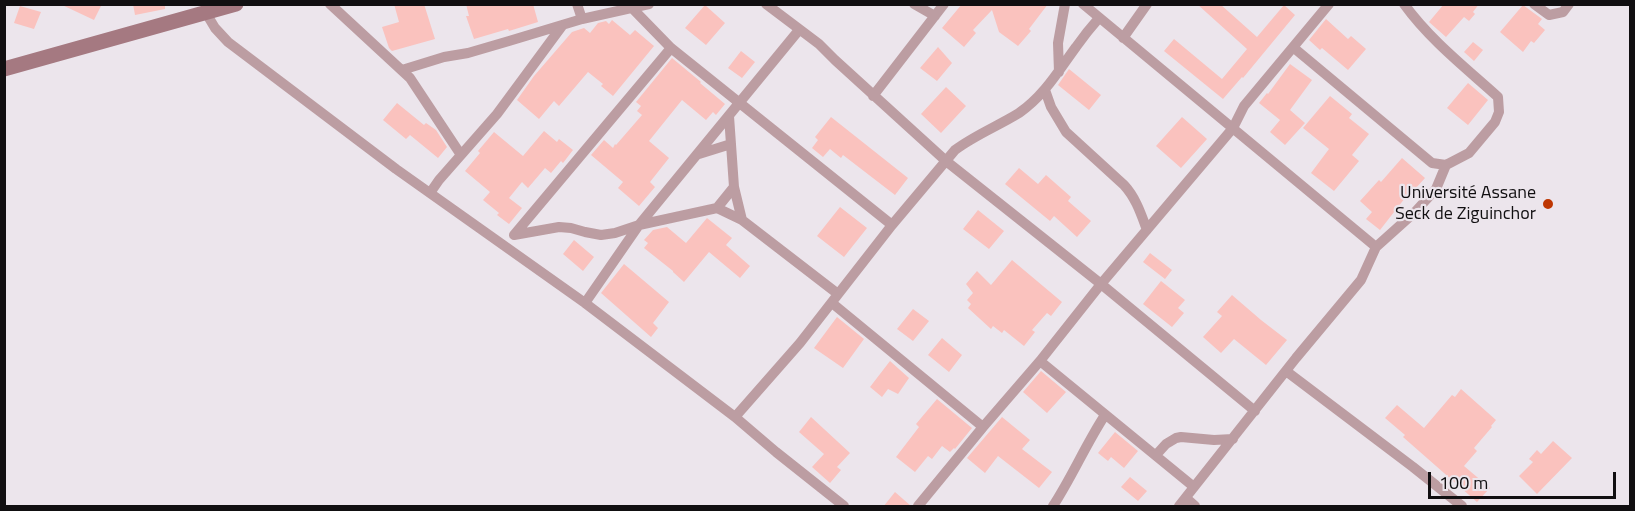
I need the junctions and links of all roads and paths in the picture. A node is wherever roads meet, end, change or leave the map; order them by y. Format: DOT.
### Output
graph roads {
  1 [pos="236,4"];
  2 [pos="330,4"];
  3 [pos="577,4"];
  4 [pos="649,4"];
  5 [pos="766,4"];
  6 [pos="914,4"];
  7 [pos="945,4"];
  8 [pos="1065,4"];
  9 [pos="1083,4"];
  10 [pos="1148,4"];
  11 [pos="1329,4"];
  12 [pos="1404,4"];
  13 [pos="1534,4"];
  14 [pos="1569,4"];
  15 [pos="632,8"];
  16 [pos="207,9"];
  17 [pos="935,16"];
  18 [pos="1099,18"];
  19 [pos="582,19"];
  20 [pos="562,26"];
  21 [pos="799,30"];
  22 [pos="1123,38"];
  23 [pos="671,48"];
  24 [pos="1294,48"];
  25 [pos="4,69"];
  26 [pos="402,70"];
  27 [pos="1059,72"];
  28 [pos="1045,90"];
  29 [pos="873,96"];
  30 [pos="740,103"];
  31 [pos="729,116"];
  32 [pos="1233,128"];
  33 [pos="731,144"];
  34 [pos="699,154"];
  35 [pos="461,155"];
  36 [pos="946,161"];
  37 [pos="1446,165"];
  38 [pos="734,187"];
  39 [pos="430,193"];
  40 [pos="717,208"];
  41 [pos="742,220"];
  42 [pos="639,225"];
  43 [pos="892,225"];
  44 [pos="1147,230"];
  45 [pos="514,235"];
  46 [pos="505,247"];
  47 [pos="1376,247"];
  48 [pos="1101,284"];
  49 [pos="835,299"];
  50 [pos="585,303"];
  51 [pos="1040,361"];
  52 [pos="1286,371"];
  53 [pos="1255,411"];
  54 [pos="1106,415"];
  55 [pos="735,417"];
  56 [pos="983,427"];
  57 [pos="1233,439"];
  58 [pos="1156,455"];
  59 [pos="1194,487"];
  60 [pos="1183,502"];
  61 [pos="844,507"];
  62 [pos="918,507"];
  63 [pos="1053,507"];
  64 [pos="1195,507"];
  65 [pos="1462,507"];
  1 -- 16 [label="street"];
  2 -- 26 [label="street"];
  3 -- 19 [label="street"];
  4 -- 15 [label="street"];
  5 -- 21 [label="street"];
  6 -- 17 [label="street"];
  7 -- 17 [label="street"];
  8 -- 27 [label="street"];
  9 -- 18 [label="street"];
  10 -- 22 [label="street"];
  11 -- 24 [label="street"];
  12 -- 37 [label="street"];
  13 -- 14 [label="street"];
  15 -- 19 [label="street"];
  15 -- 23 [label="street"];
  16 -- 25 [label="street"];
  16 -- 39 [label="street"];
  17 -- 29 [label="street"];
  18 -- 22 [label="street"];
  18 -- 27 [label="street"];
  19 -- 20 [label="street"];
  20 -- 26 [label="street"];
  20 -- 35 [label="street"];
  21 -- 29 [label="street"];
  21 -- 30 [label="street"];
  22 -- 32 [label="street"];
  23 -- 30 [label="street"];
  23 -- 45 [label="street"];
  24 -- 32 [label="street"];
  24 -- 37 [label="street"];
  26 -- 35 [label="street"];
  27 -- 28 [label="street"];
  28 -- 36 [label="street"];
  28 -- 44 [label="street"];
  29 -- 36 [label="street"];
  30 -- 31 [label="street"];
  30 -- 43 [label="street"];
  31 -- 33 [label="street"];
  31 -- 34 [label="street"];
  32 -- 44 [label="street"];
  32 -- 47 [label="street"];
  33 -- 34 [label="street"];
  33 -- 38 [label="street"];
  34 -- 42 [label="street"];
  35 -- 39 [label="street"];
  36 -- 43 [label="street"];
  36 -- 48 [label="street"];
  37 -- 47 [label="street"];
  38 -- 40 [label="street"];
  38 -- 41 [label="street"];
  39 -- 46 [label="street"];
  40 -- 41 [label="street"];
  40 -- 42 [label="street"];
  41 -- 49 [label="street"];
  42 -- 45 [label="street"];
  42 -- 50 [label="street"];
  43 -- 49 [label="street"];
  44 -- 48 [label="street"];
  45 -- 46 [label="street"];
  46 -- 50 [label="street"];
  47 -- 52 [label="street"];
  48 -- 51 [label="street"];
  48 -- 53 [label="street"];
  49 -- 55 [label="street"];
  49 -- 56 [label="street"];
  50 -- 55 [label="street"];
  51 -- 54 [label="street"];
  51 -- 56 [label="street"];
  52 -- 53 [label="street"];
  52 -- 65 [label="street"];
  53 -- 57 [label="street"];
  54 -- 58 [label="street"];
  54 -- 63 [label="street"];
  55 -- 61 [label="street"];
  56 -- 62 [label="street"];
  57 -- 58 [label="street"];
  57 -- 59 [label="street"];
  58 -- 59 [label="street"];
  59 -- 60 [label="street"];
  60 -- 64 [label="street"];
}
